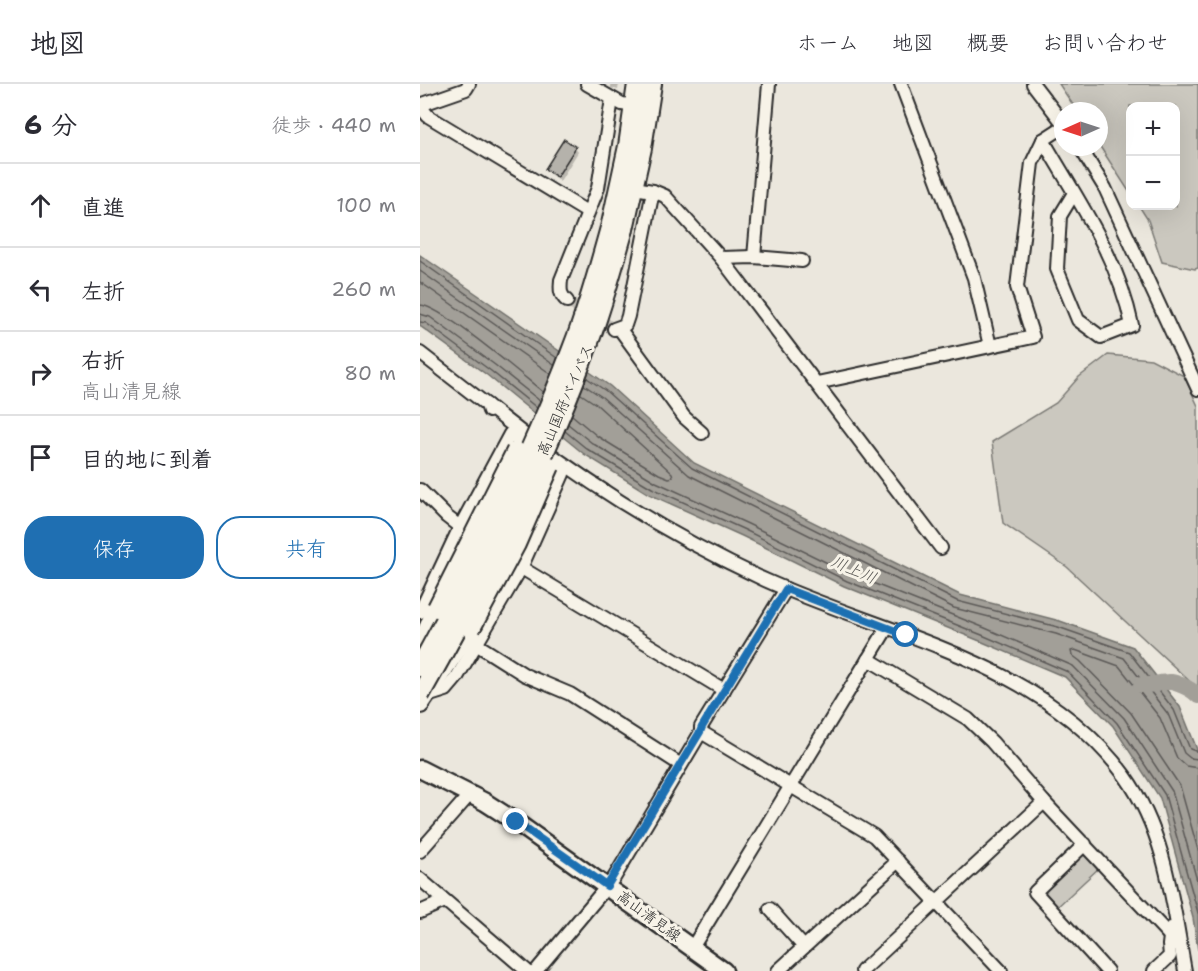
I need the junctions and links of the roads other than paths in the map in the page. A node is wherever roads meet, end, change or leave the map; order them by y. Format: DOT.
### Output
graph roads {
  1 [pos="469,84"];
  2 [pos="587,84"];
  3 [pos="638,84"];
  4 [pos="651,84"];
  5 [pos="769,84"];
  6 [pos="901,84"];
  7 [pos="1033,84"];
  8 [pos="612,99"];
  9 [pos="635,105"];
  10 [pos="420,106"];
  11 [pos="1054,113"];
  12 [pos="1054,132"];
  13 [pos="1043,140"];
  14 [pos="1085,156"];
  15 [pos="634,188"];
  16 [pos="653,191"];
  17 [pos="1074,193"];
  18 [pos="587,212"];
  19 [pos="617,226"];
  20 [pos="754,257"];
  21 [pos="721,258"];
  22 [pos="802,261"];
  23 [pos="567,301"];
  24 [pos="590,342"];
  25 [pos="990,346"];
  26 [pos="420,353"];
  27 [pos="817,383"];
  28 [pos="1198,389"];
  29 [pos="487,405"];
  30 [pos="702,433"];
  31 [pos="510,434"];
  32 [pos="532,462"];
  33 [pos="563,474"];
  34 [pos="420,490"];
  35 [pos="608,496"];
  36 [pos="460,527"];
  37 [pos="941,548"];
  38 [pos="521,568"];
  39 [pos="786,589"];
  40 [pos="429,610"];
  41 [pos="887,628"];
  42 [pos="474,636"];
  43 [pos="420,647"];
  44 [pos="868,659"];
  45 [pos="420,667"];
  46 [pos="724,690"];
  47 [pos="421,699"];
  48 [pos="700,732"];
  49 [pos="681,765"];
  50 [pos="420,770"];
  51 [pos="790,786"];
  52 [pos="465,800"];
  53 [pos="1044,802"];
  54 [pos="1085,844"];
  55 [pos="420,851"];
  56 [pos="898,861"];
  57 [pos="420,879"];
  58 [pos="607,886"];
  59 [pos="937,902"];
  60 [pos="442,903"];
  61 [pos="770,909"];
  62 [pos="1174,911"];
  63 [pos="420,912"];
  64 [pos="1170,936"];
  65 [pos="804,947"];
  66 [pos="692,948"];
  67 [pos="527,971"];
  68 [pos="536,971"];
  69 [pos="724,971"];
  70 [pos="778,971"];
  71 [pos="862,971"];
  72 [pos="1001,971"];
  73 [pos="1107,971"];
  74 [pos="1154,971"];
  75 [pos="1185,971"];
  1 -- 10 [label="street"];
  2 -- 8 [label="street"];
  3 -- 9 [label="highway, 高山国府バイパス"];
  4 -- 15 [label="highway, 高山国府バイパス"];
  5 -- 20 [label="street"];
  6 -- 25 [label="street"];
  7 -- 11 [label="street"];
  8 -- 9 [label="street"];
  8 -- 18 [label="street"];
  9 -- 19 [label="highway, 高山国府バイパス"];
  10 -- 18 [label="street"];
  12 -- 13 [label="street"];
  13 -- 17 [label="street"];
  13 -- 25 [label="street"];
  14 -- 28 [label="street"];
  15 -- 16 [label="street"];
  15 -- 19 [label="highway, 高山国府バイパス"];
  16 -- 21 [label="street"];
  16 -- 30 [label="street"];
  17 -- 17 [label="street"];
  18 -- 23 [label="street"];
  19 -- 24 [label="highway, 高山国府バイパス, bridge"];
  19 -- 32 [label="highway, 高山国府バイパス, bridge"];
  19 -- 40 [label="highway, bridge"];
  20 -- 21 [label="street"];
  20 -- 22 [label="street"];
  21 -- 27 [label="street"];
  24 -- 32 [label="highway, 高山国府バイパス, bridge"];
  24 -- 42 [label="highway, bridge"];
  25 -- 27 [label="street"];
  26 -- 29 [label="street"];
  27 -- 37 [label="street"];
  29 -- 31 [label="street"];
  29 -- 35 [label="street"];
  31 -- 33 [label="street"];
  31 -- 36 [label="street"];
  32 -- 45 [label="highway, 高山国府バイパス, bridge"];
  32 -- 47 [label="highway, 高山国府バイパス, bridge"];
  33 -- 35 [label="street"];
  33 -- 38 [label="street"];
  34 -- 36 [label="street"];
  35 -- 39 [label="street"];
  36 -- 38 [label="street"];
  36 -- 40 [label="street"];
  38 -- 42 [label="street"];
  38 -- 46 [label="street"];
  39 -- 41 [label="street"];
  39 -- 46 [label="street"];
  40 -- 43 [label="highway"];
  41 -- 44 [label="street"];
  41 -- 62 [label="street"];
  42 -- 47 [label="highway"];
  42 -- 49 [label="street"];
  44 -- 51 [label="street"];
  44 -- 53 [label="street"];
  46 -- 48 [label="street"];
  48 -- 49 [label="street"];
  48 -- 51 [label="street"];
  49 -- 58 [label="street"];
  50 -- 58 [label="main road, 高山清見線"];
  51 -- 56 [label="street"];
  51 -- 66 [label="street"];
  52 -- 55 [label="street"];
  53 -- 54 [label="street"];
  53 -- 59 [label="street"];
  54 -- 64 [label="street"];
  54 -- 73 [label="street"];
  56 -- 59 [label="street"];
  56 -- 65 [label="street"];
  57 -- 60 [label="street"];
  58 -- 66 [label="main road, 高山清見線"];
  58 -- 68 [label="street"];
  59 -- 71 [label="street"];
  59 -- 72 [label="street"];
  60 -- 63 [label="street"];
  60 -- 67 [label="street"];
  61 -- 65 [label="street"];
  62 -- 64 [label="street"];
  62 -- 75 [label="street"];
  64 -- 74 [label="street"];
  65 -- 70 [label="street"];
  66 -- 69 [label="main road, 高山清見線"];
}
